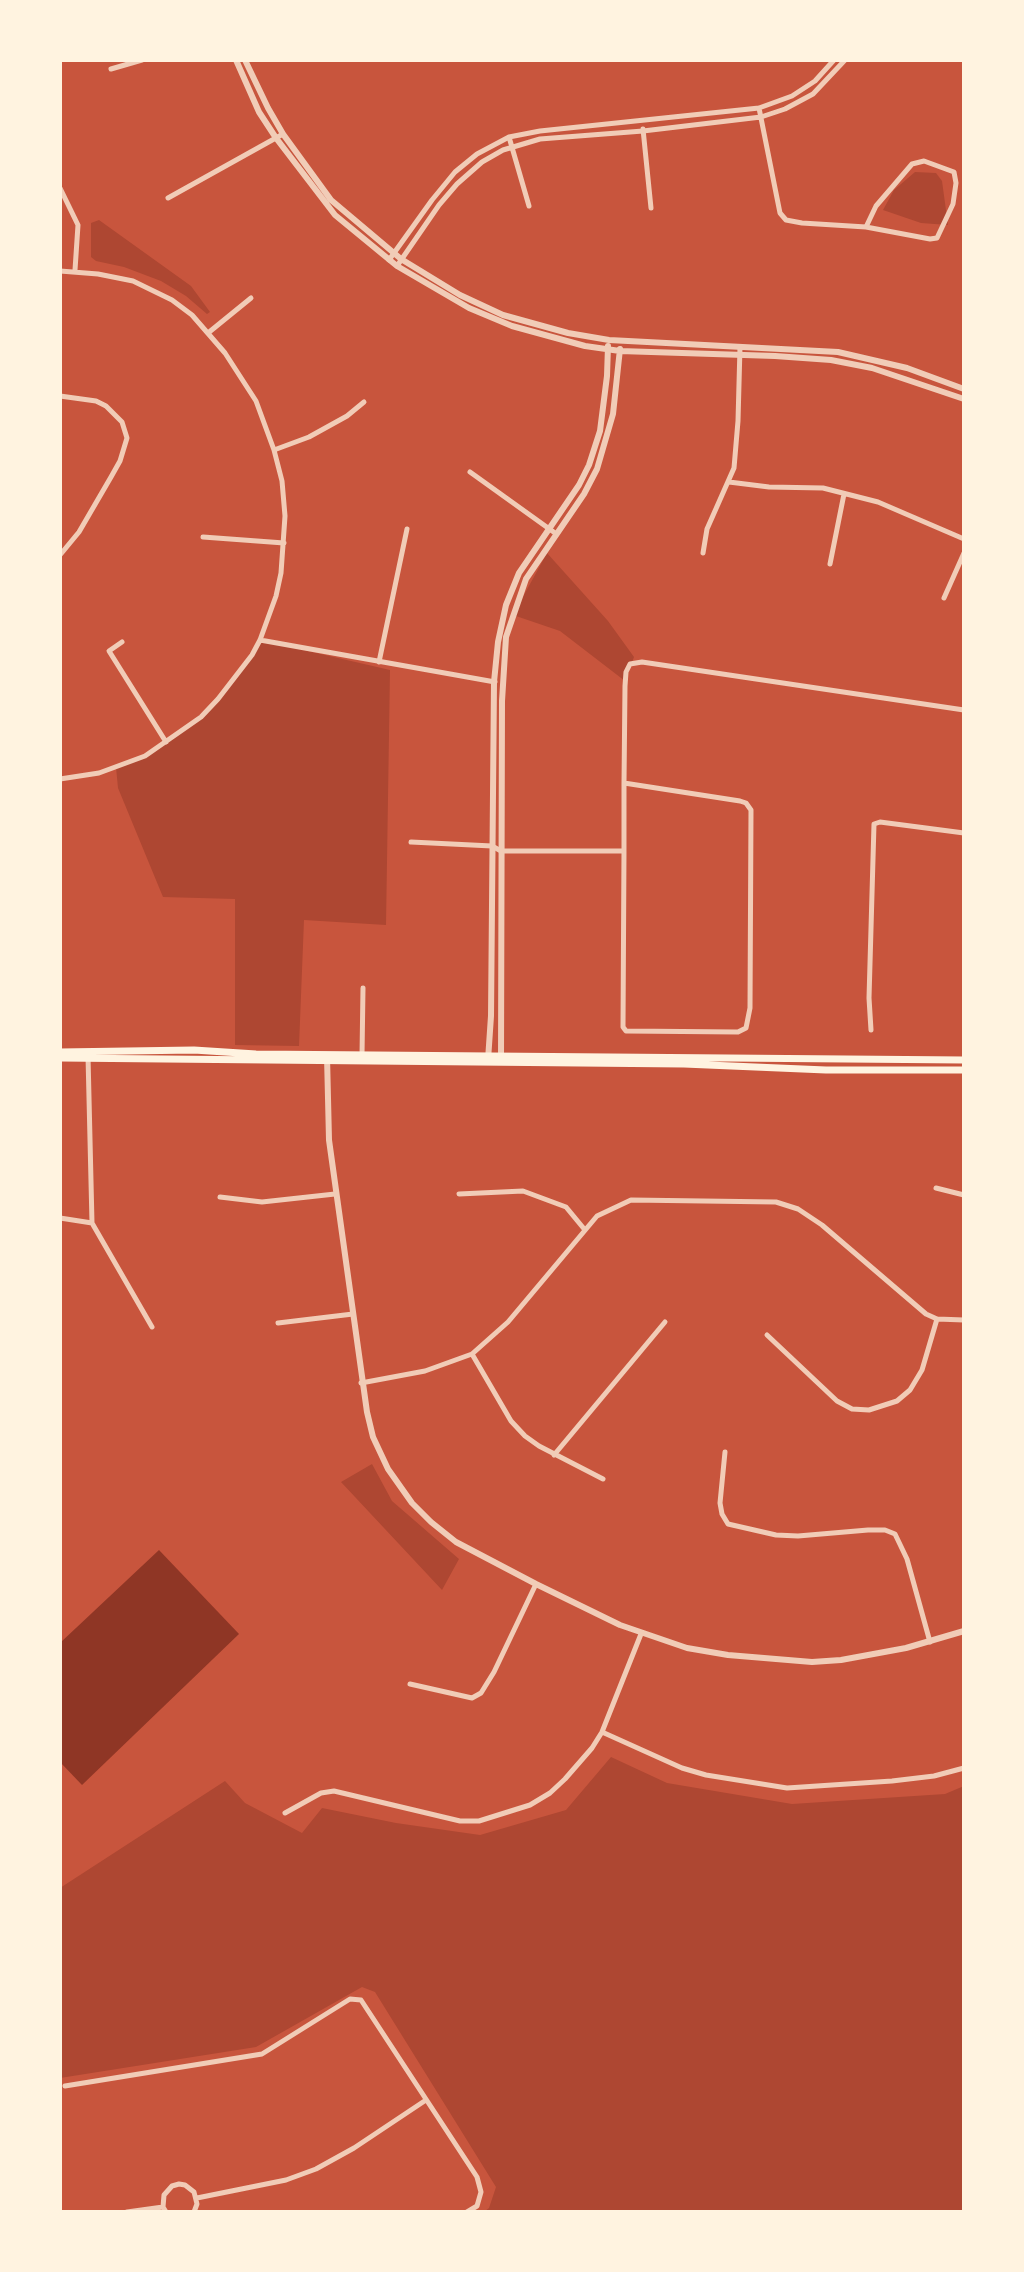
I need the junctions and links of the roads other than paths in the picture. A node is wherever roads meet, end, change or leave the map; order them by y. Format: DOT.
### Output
graph roads {
  1 [pos="142,60"];
  2 [pos="236,60"];
  3 [pos="245,60"];
  4 [pos="834,60"];
  5 [pos="845,60"];
  6 [pos="111,69"];
  7 [pos="759,108"];
  8 [pos="761,117"];
  9 [pos="642,121"];
  10 [pos="643,131"];
  11 [pos="283,134"];
  12 [pos="509,137"];
  13 [pos="276,138"];
  14 [pos="512,147"];
  15 [pos="60,188"];
  16 [pos="168,198"];
  17 [pos="529,206"];
  18 [pos="651,208"];
  19 [pos="866,227"];
  20 [pos="392,257"];
  21 [pos="399,263"];
  22 [pos="75,270"];
  23 [pos="60,271"];
  24 [pos="251,298"];
  25 [pos="208,333"];
  26 [pos="609,340"];
  27 [pos="621,342"];
  28 [pos="740,347"];
  29 [pos="607,350"];
  30 [pos="620,351"];
  31 [pos="740,356"];
  32 [pos="964,389"];
  33 [pos="60,396"];
  34 [pos="964,399"];
  35 [pos="364,402"];
  36 [pos="274,450"];
  37 [pos="470,472"];
  38 [pos="729,482"];
  39 [pos="844,494"];
  40 [pos="407,529"];
  41 [pos="552,530"];
  42 [pos="203,537"];
  43 [pos="964,539"];
  44 [pos="284,543"];
  45 [pos="703,553"];
  46 [pos="964,553"];
  47 [pos="60,555"];
  48 [pos="830,564"];
  49 [pos="944,598"];
  50 [pos="260,640"];
  51 [pos="122,642"];
  52 [pos="379,662"];
  53 [pos="494,682"];
  54 [pos="502,683"];
  55 [pos="964,710"];
  56 [pos="166,742"];
  57 [pos="60,779"];
  58 [pos="624,783"];
  59 [pos="964,833"];
  60 [pos="411,842"];
  61 [pos="492,846"];
  62 [pos="501,851"];
  63 [pos="624,851"];
  64 [pos="363,988"];
  65 [pos="871,1030"];
  66 [pos="60,1052"];
  67 [pos="88,1055"];
  68 [pos="60,1058"];
  69 [pos="327,1058"];
  70 [pos="362,1058"];
  71 [pos="488,1059"];
  72 [pos="501,1060"];
  73 [pos="964,1060"];
  74 [pos="964,1070"];
  75 [pos="936,1188"];
  76 [pos="335,1194"];
  77 [pos="459,1194"];
  78 [pos="964,1195"];
  79 [pos="220,1197"];
  80 [pos="60,1218"];
  81 [pos="92,1223"];
  82 [pos="585,1230"];
  83 [pos="353,1314"];
  84 [pos="937,1319"];
  85 [pos="964,1320"];
  86 [pos="665,1322"];
  87 [pos="278,1323"];
  88 [pos="152,1327"];
  89 [pos="767,1335"];
  90 [pos="472,1354"];
  91 [pos="361,1383"];
  92 [pos="725,1452"];
  93 [pos="554,1455"];
  94 [pos="603,1479"];
  95 [pos="536,1584"];
  96 [pos="964,1631"];
  97 [pos="641,1634"];
  98 [pos="930,1642"];
  99 [pos="410,1684"];
  100 [pos="602,1732"];
  101 [pos="964,1768"];
  102 [pos="285,1813"];
  103 [pos="65,2086"];
  104 [pos="426,2100"];
  105 [pos="197,2198"];
  106 [pos="164,2209"];
  107 [pos="127,2212"];
  108 [pos="194,2212"];
  109 [pos="467,2212"];
  1 -- 6 [label="street"];
  2 -- 13 [label="street"];
  3 -- 11 [label="street"];
  4 -- 7 [label="street"];
  5 -- 8 [label="street"];
  7 -- 8 [label="street"];
  7 -- 9 [label="street"];
  8 -- 10 [label="street"];
  8 -- 19 [label="street"];
  9 -- 10 [label="street"];
  9 -- 12 [label="street"];
  10 -- 14 [label="street"];
  10 -- 18 [label="street"];
  11 -- 13 [label="street"];
  11 -- 20 [label="street"];
  12 -- 14 [label="street"];
  12 -- 20 [label="street"];
  13 -- 16 [label="street"];
  13 -- 20 [label="street"];
  14 -- 17 [label="street"];
  14 -- 21 [label="street"];
  15 -- 22 [label="street"];
  19 -- 19 [label="street"];
  20 -- 21 [label="street"];
  21 -- 26 [label="street"];
  21 -- 29 [label="street"];
  22 -- 23 [label="street"];
  22 -- 25 [label="street"];
  24 -- 25 [label="street"];
  25 -- 36 [label="street"];
  26 -- 27 [label="street"];
  26 -- 29 [label="street"];
  27 -- 28 [label="street"];
  27 -- 30 [label="street"];
  28 -- 31 [label="street"];
  28 -- 32 [label="street"];
  29 -- 30 [label="street"];
  29 -- 41 [label="street"];
  30 -- 31 [label="street"];
  30 -- 41 [label="street"];
  31 -- 34 [label="street"];
  31 -- 38 [label="street"];
  33 -- 47 [label="street"];
  35 -- 36 [label="street"];
  36 -- 44 [label="street"];
  37 -- 41 [label="street"];
  38 -- 39 [label="street"];
  38 -- 45 [label="street"];
  39 -- 43 [label="street"];
  39 -- 48 [label="street"];
  40 -- 52 [label="street"];
  41 -- 53 [label="street"];
  41 -- 54 [label="street"];
  42 -- 44 [label="street"];
  44 -- 50 [label="street"];
  46 -- 49 [label="street"];
  50 -- 52 [label="street"];
  50 -- 56 [label="street"];
  51 -- 56 [label="street"];
  52 -- 53 [label="street"];
  53 -- 54 [label="street"];
  53 -- 61 [label="street"];
  54 -- 62 [label="street"];
  55 -- 58 [label="street"];
  56 -- 57 [label="street"];
  58 -- 63 [label="street"];
  58 -- 63 [label="street"];
  59 -- 65 [label="street"];
  60 -- 61 [label="street"];
  61 -- 62 [label="street"];
  61 -- 71 [label="street"];
  62 -- 63 [label="street"];
  62 -- 72 [label="street"];
  64 -- 70 [label="street"];
  66 -- 67 [label="main road"];
  67 -- 68 [label="main road"];
  67 -- 69 [label="main road"];
  67 -- 81 [label="street"];
  69 -- 70 [label="main road"];
  69 -- 76 [label="street"];
  70 -- 71 [label="main road"];
  71 -- 72 [label="main road"];
  72 -- 73 [label="main road"];
  72 -- 74 [label="main road"];
  75 -- 78 [label="street"];
  76 -- 79 [label="street"];
  76 -- 83 [label="street"];
  77 -- 82 [label="street"];
  80 -- 81 [label="street"];
  81 -- 88 [label="street"];
  82 -- 84 [label="street"];
  82 -- 90 [label="street"];
  83 -- 87 [label="street"];
  83 -- 91 [label="street"];
  84 -- 85 [label="street"];
  84 -- 89 [label="street"];
  86 -- 93 [label="street"];
  90 -- 91 [label="street"];
  90 -- 93 [label="street"];
  91 -- 95 [label="street"];
  92 -- 98 [label="street"];
  93 -- 94 [label="street"];
  95 -- 97 [label="street"];
  95 -- 99 [label="street"];
  96 -- 98 [label="street"];
  97 -- 98 [label="street"];
  97 -- 100 [label="street"];
  100 -- 101 [label="street"];
  100 -- 102 [label="street"];
  103 -- 104 [label="street"];
  104 -- 105 [label="street"];
  104 -- 109 [label="street"];
  105 -- 106 [label="street"];
  105 -- 108 [label="street"];
  106 -- 107 [label="street"];
}
